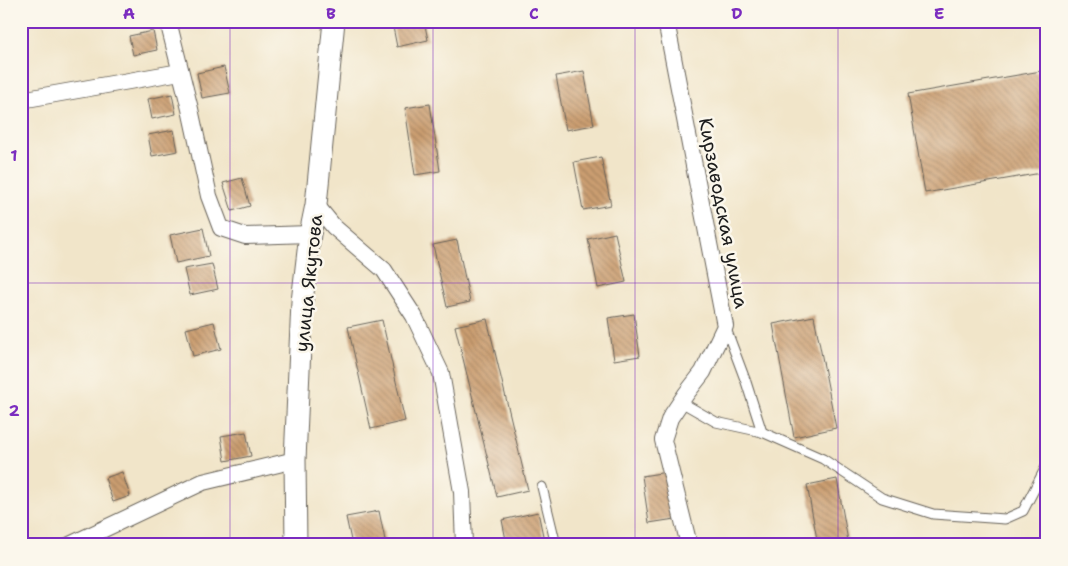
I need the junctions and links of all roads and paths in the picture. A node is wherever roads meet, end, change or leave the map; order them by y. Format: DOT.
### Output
graph roads {
  1 [pos="168,21"];
  2 [pos="334,21"];
  3 [pos="666,21"];
  4 [pos="180,72"];
  5 [pos="21,100"];
  6 [pos="316,205"];
  7 [pos="310,234"];
  8 [pos="725,326"];
  9 [pos="681,402"];
  10 [pos="762,432"];
  11 [pos="295,460"];
  12 [pos="1047,465"];
  13 [pos="542,487"];
  14 [pos="70,545"];
  15 [pos="296,545"];
  16 [pos="464,545"];
  17 [pos="556,545"];
  18 [pos="689,545"];
  1 -- 4 [label="street"];
  2 -- 6 [label="street, улица Якутова"];
  3 -- 8 [label="street, Кирзаводская улица"];
  4 -- 5 [label="street"];
  4 -- 7 [label="street"];
  6 -- 7 [label="street, улица Якутова"];
  6 -- 16 [label="street"];
  7 -- 11 [label="street, улица Якутова"];
  8 -- 9 [label="street, Кирзаводская улица"];
  8 -- 10 [label="lane"];
  9 -- 10 [label="lane"];
  9 -- 18 [label="street, Кирзаводская улица"];
  10 -- 12 [label="lane"];
  11 -- 14 [label="street"];
  11 -- 15 [label="street, улица Якутова"];
  13 -- 17 [label="lane"];
}
